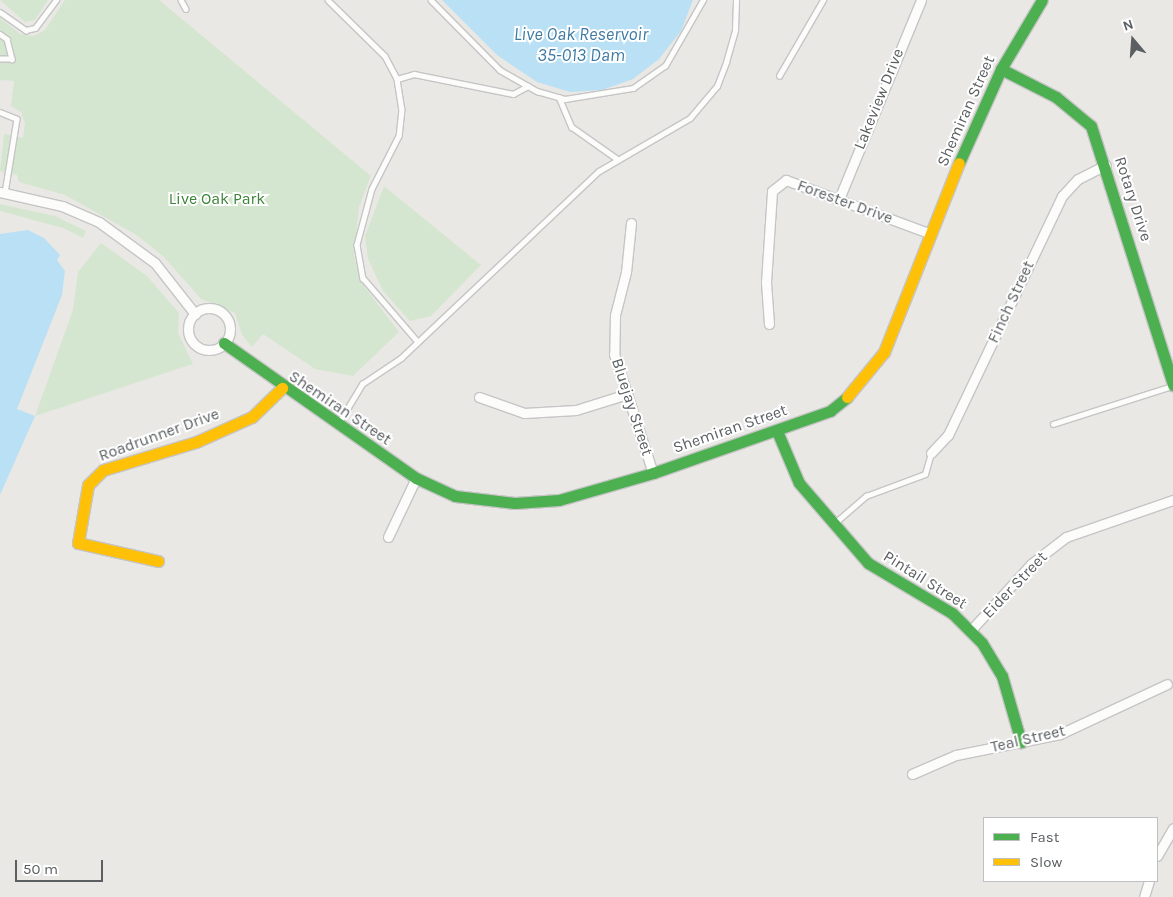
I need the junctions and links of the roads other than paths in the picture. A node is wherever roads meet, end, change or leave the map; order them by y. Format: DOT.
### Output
graph roads {
  1 [pos="56,0"];
  2 [pos="180,0"];
  3 [pos="328,0"];
  4 [pos="431,0"];
  5 [pos="703,0"];
  6 [pos="736,0"];
  7 [pos="823,0"];
  8 [pos="921,0"];
  9 [pos="1042,0"];
  10 [pos="186,9"];
  11 [pos="0,12"];
  12 [pos="0,34"];
  13 [pos="0,59"];
  14 [pos="1001,69"];
  15 [pos="779,76"];
  16 [pos="398,79"];
  17 [pos="528,86"];
  18 [pos="559,97"];
  19 [pos="0,112"];
  20 [pos="616,158"];
  21 [pos="1106,165"];
  22 [pos="3,192"];
  23 [pos="839,199"];
  24 [pos="631,222"];
  25 [pos="931,234"];
  26 [pos="195,314"];
  27 [pos="769,324"];
  28 [pos="418,342"];
  29 [pos="224,343"];
  30 [pos="1173,385"];
  31 [pos="282,388"];
  32 [pos="627,394"];
  33 [pos="479,397"];
  34 [pos="1053,424"];
  35 [pos="337,425"];
  36 [pos="777,431"];
  37 [pos="931,453"];
  38 [pos="653,474"];
  39 [pos="416,478"];
  40 [pos="1173,500"];
  41 [pos="834,524"];
  42 [pos="388,537"];
  43 [pos="158,561"];
  44 [pos="971,630"];
  45 [pos="1168,684"];
  46 [pos="1021,742"];
  47 [pos="912,774"];
  48 [pos="1173,828"];
  49 [pos="1158,854"];
  50 [pos="1148,882"];
  51 [pos="1144,897"];
  1 -- 11 [label="lane"];
  2 -- 10 [label="lane"];
  3 -- 16 [label="lane"];
  4 -- 17 [label="lane"];
  5 -- 18 [label="lane"];
  6 -- 20 [label="lane"];
  7 -- 15 [label="lane"];
  8 -- 23 [label="street, Lakeview Drive"];
  9 -- 14 [label="street, Shemiran Street"];
  12 -- 13 [label="lane"];
  14 -- 21 [label="street, Rotary Drive"];
  14 -- 25 [label="street, Shemiran Street"];
  16 -- 17 [label="lane"];
  16 -- 28 [label="lane"];
  17 -- 18 [label="lane"];
  18 -- 20 [label="lane"];
  19 -- 22 [label="lane"];
  20 -- 28 [label="lane"];
  21 -- 30 [label="street, Rotary Drive"];
  21 -- 37 [label="street, Finch Street"];
  22 -- 26 [label="street"];
  23 -- 25 [label="street, Forester Drive"];
  23 -- 27 [label="street, Forester Drive"];
  24 -- 32 [label="street, Bluejay Street"];
  25 -- 36 [label="street, Shemiran Street"];
  26 -- 29 [label="street"];
  26 -- 29 [label="street"];
  28 -- 35 [label="lane"];
  29 -- 31 [label="street, Shemiran Street"];
  30 -- 34 [label="lane"];
  31 -- 35 [label="street, Shemiran Street"];
  31 -- 43 [label="street, Roadrunner Drive"];
  32 -- 33 [label="street"];
  32 -- 38 [label="street, Bluejay Street"];
  35 -- 39 [label="street, Shemiran Street"];
  36 -- 38 [label="street, Shemiran Street"];
  36 -- 41 [label="street, Pintail Street"];
  37 -- 41 [label="lane"];
  38 -- 39 [label="street, Shemiran Street"];
  39 -- 42 [label="street"];
  40 -- 44 [label="street, Eider Street"];
  41 -- 44 [label="street, Pintail Street"];
  44 -- 46 [label="street, Pintail Street"];
  45 -- 46 [label="street, Teal Street"];
  46 -- 47 [label="street, Teal Street"];
  48 -- 49 [label="street"];
  50 -- 51 [label="street"];
}
